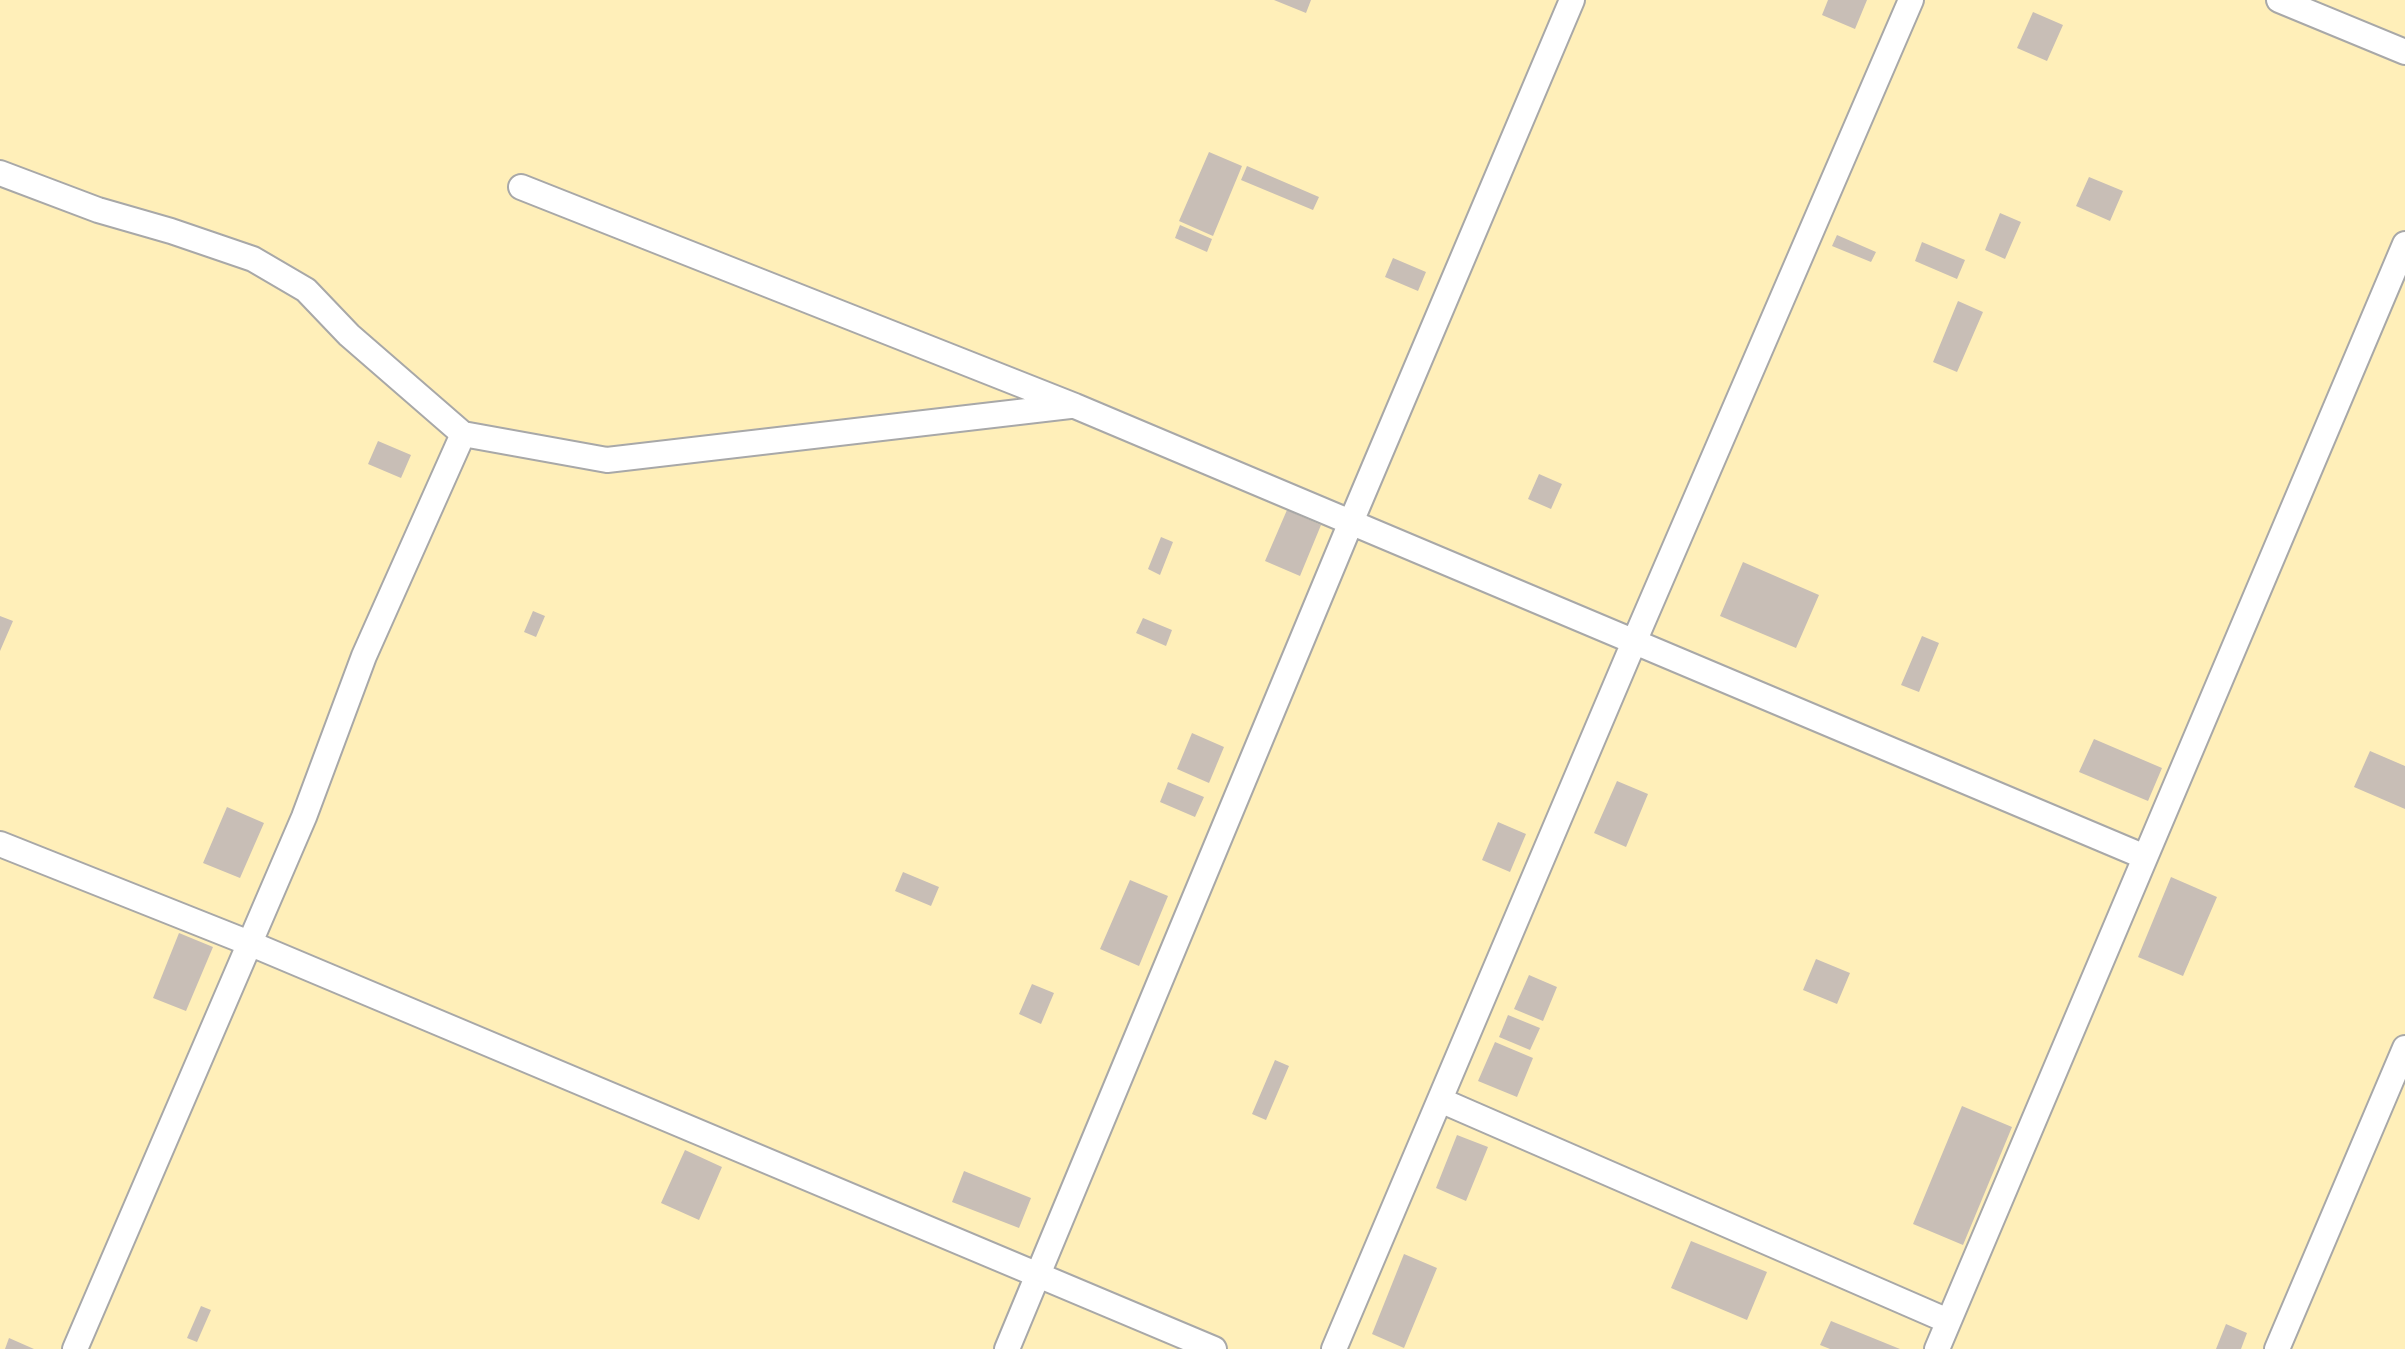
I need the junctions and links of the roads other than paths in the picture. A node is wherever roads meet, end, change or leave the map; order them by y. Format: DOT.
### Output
graph roads {
  1 [pos="1572,0"];
  2 [pos="1911,0"];
  3 [pos="2279,0"];
  4 [pos="2405,52"];
  5 [pos="0,173"];
  6 [pos="522,187"];
  7 [pos="2405,244"];
  8 [pos="1075,406"];
  9 [pos="463,434"];
  10 [pos="1351,522"];
  11 [pos="1634,642"];
  12 [pos="0,844"];
  13 [pos="2145,857"];
  14 [pos="249,943"];
  15 [pos="2405,1048"];
  16 [pos="1440,1100"];
  17 [pos="1038,1274"];
  18 [pos="1948,1321"];
  19 [pos="75,1349"];
  20 [pos="1007,1349"];
  21 [pos="1214,1349"];
  22 [pos="1334,1349"];
  23 [pos="1937,1349"];
  24 [pos="2277,1349"];
  1 -- 10 [label="street"];
  2 -- 11 [label="street"];
  3 -- 4 [label="street"];
  5 -- 9 [label="street"];
  6 -- 8 [label="street"];
  7 -- 13 [label="street"];
  8 -- 9 [label="street"];
  8 -- 10 [label="street"];
  9 -- 14 [label="street"];
  10 -- 11 [label="street"];
  10 -- 17 [label="street"];
  11 -- 13 [label="street"];
  11 -- 16 [label="street"];
  12 -- 14 [label="street"];
  13 -- 18 [label="street"];
  14 -- 17 [label="street"];
  14 -- 19 [label="street"];
  15 -- 24 [label="street"];
  16 -- 18 [label="street"];
  16 -- 22 [label="street"];
  17 -- 20 [label="street"];
  17 -- 21 [label="street"];
  18 -- 23 [label="street"];
}
